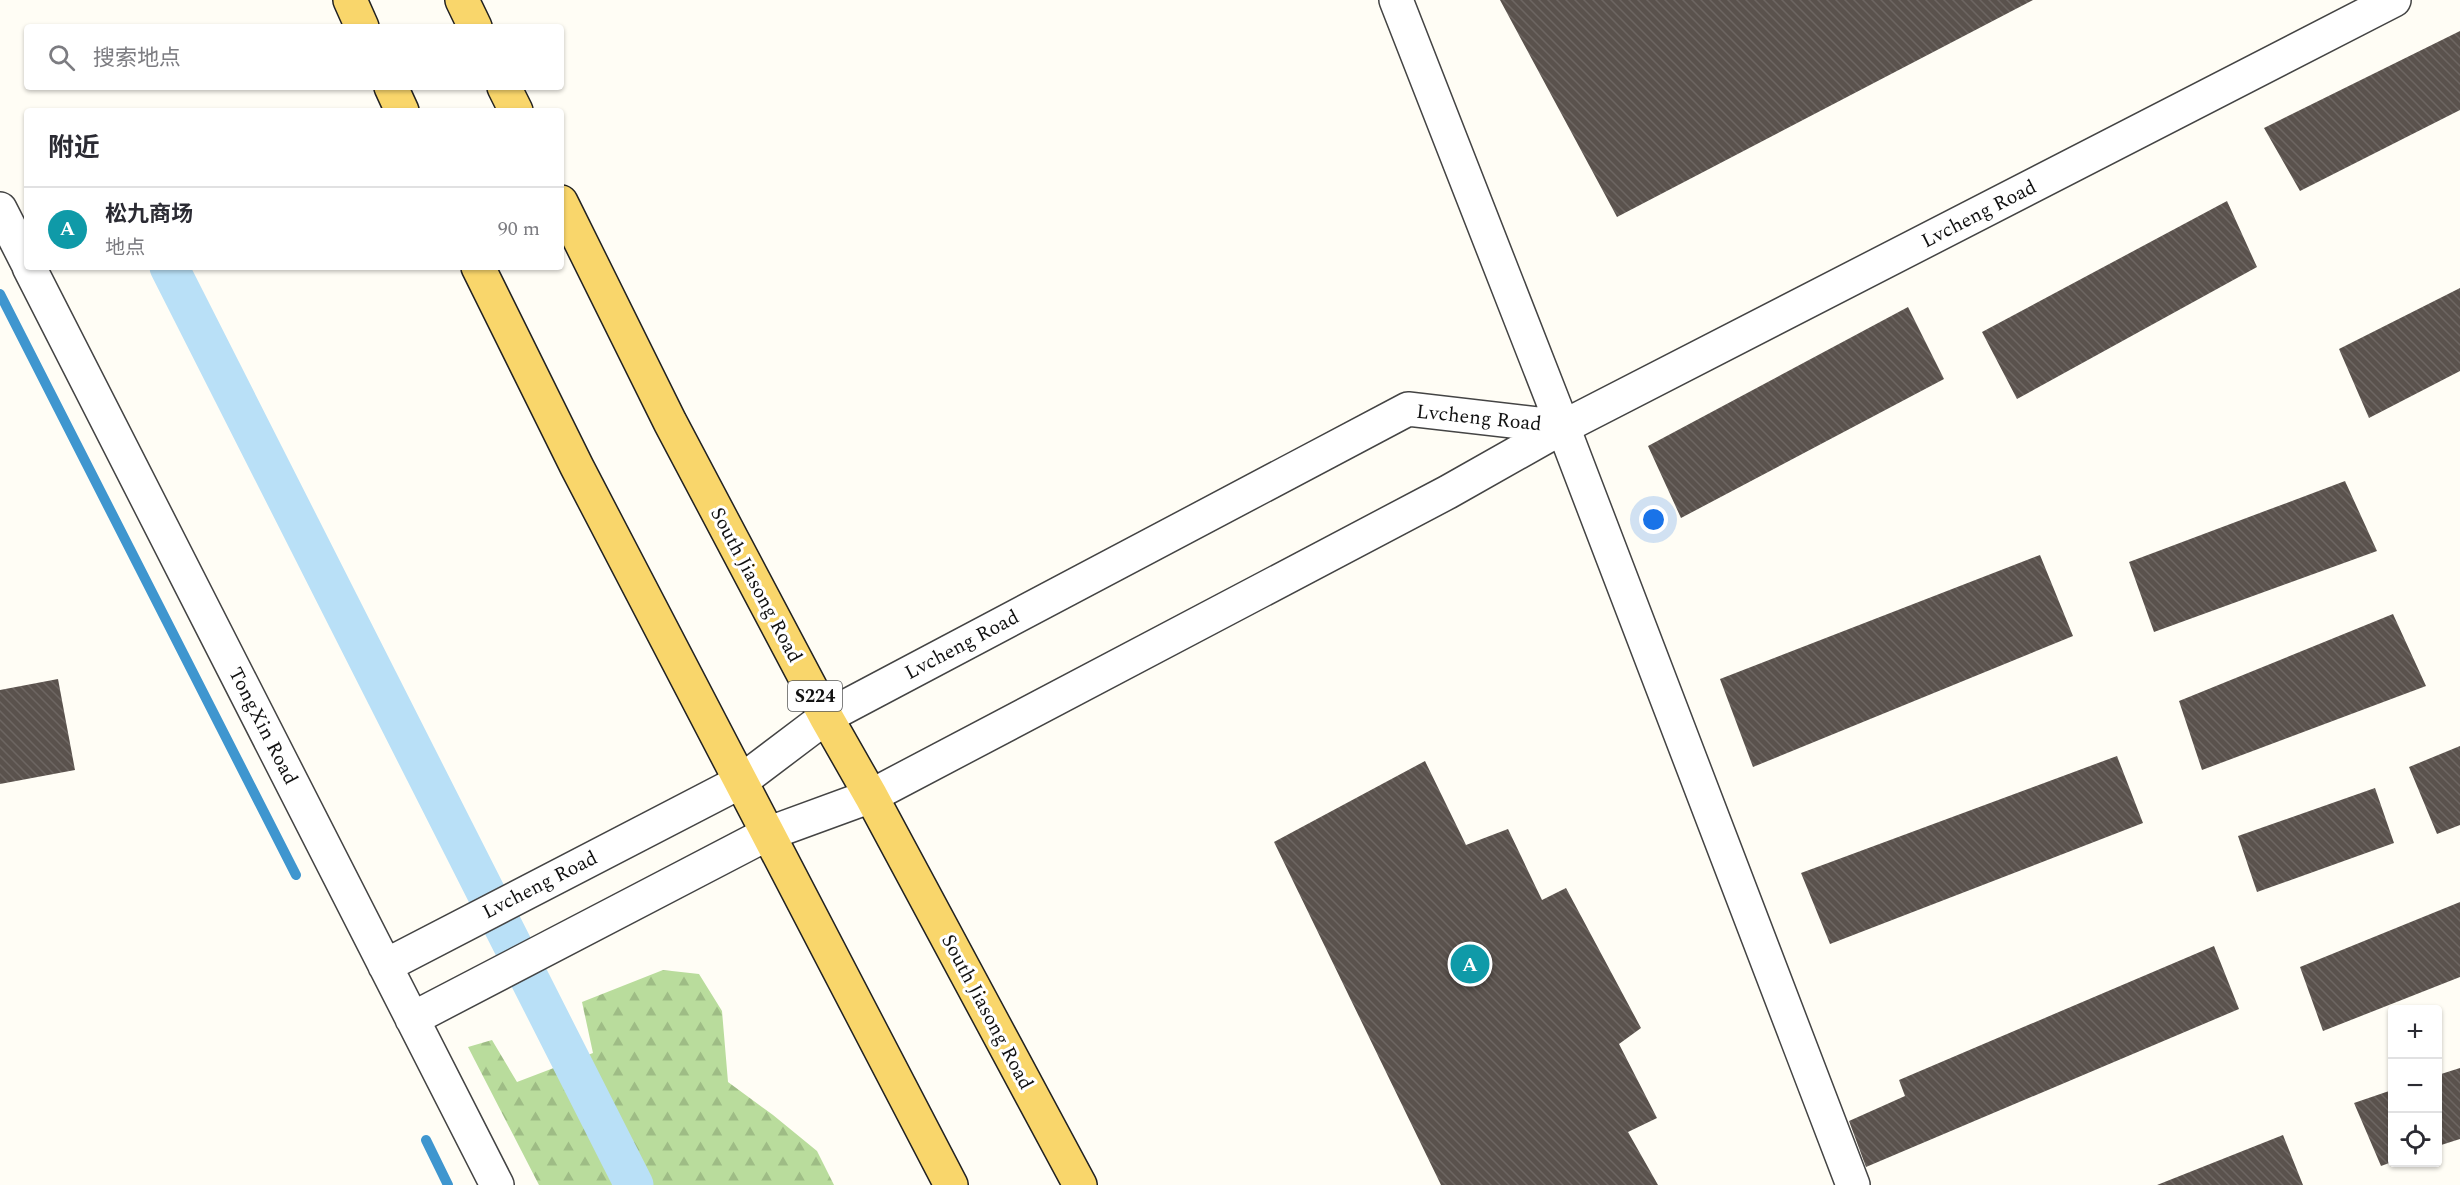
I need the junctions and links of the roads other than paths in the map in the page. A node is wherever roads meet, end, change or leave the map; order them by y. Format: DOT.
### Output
graph roads {
  1 [pos="350,0"];
  2 [pos="462,0"];
  3 [pos="1396,0"];
  4 [pos="2394,0"];
  5 [pos="361,24"];
  6 [pos="474,24"];
  7 [pos="392,90"];
  8 [pos="506,90"];
  9 [pos="400,108"];
  10 [pos="514,108"];
  11 [pos="564,208"];
  12 [pos="0,209"];
  13 [pos="24,256"];
  14 [pos="32,270"];
  15 [pos="479,270"];
  16 [pos="1563,427"];
  17 [pos="826,717"];
  18 [pos="740,782"];
  19 [pos="871,796"];
  20 [pos="767,834"];
  21 [pos="385,966"];
  22 [pos="412,1019"];
  23 [pos="497,1185"];
  24 [pos="951,1185"];
  25 [pos="1080,1185"];
  26 [pos="1853,1185"];
  1 -- 5 [label="main road"];
  2 -- 6 [label="main road"];
  3 -- 16 [label="street"];
  4 -- 16 [label="street, Lvcheng Road"];
  7 -- 9 [label="main road"];
  8 -- 10 [label="main road"];
  11 -- 17 [label="main road, South Jiasong Road / S224"];
  12 -- 13 [label="street"];
  14 -- 21 [label="street, TongXin Road"];
  15 -- 18 [label="main road"];
  16 -- 17 [label="street, Lvcheng Road"];
  16 -- 19 [label="street, Lvcheng Road"];
  16 -- 26 [label="street"];
  17 -- 18 [label="street, Lvcheng Road"];
  17 -- 19 [label="main road, South Jiasong Road / S224"];
  18 -- 20 [label="main road"];
  18 -- 21 [label="street, Lvcheng Road"];
  19 -- 20 [label="street, Lvcheng Road"];
  19 -- 25 [label="main road, South Jiasong Road / S224"];
  20 -- 22 [label="street, Lvcheng Road"];
  20 -- 24 [label="main road"];
  21 -- 22 [label="street, TongXin Road"];
  22 -- 23 [label="street, TongXin Road"];
}
